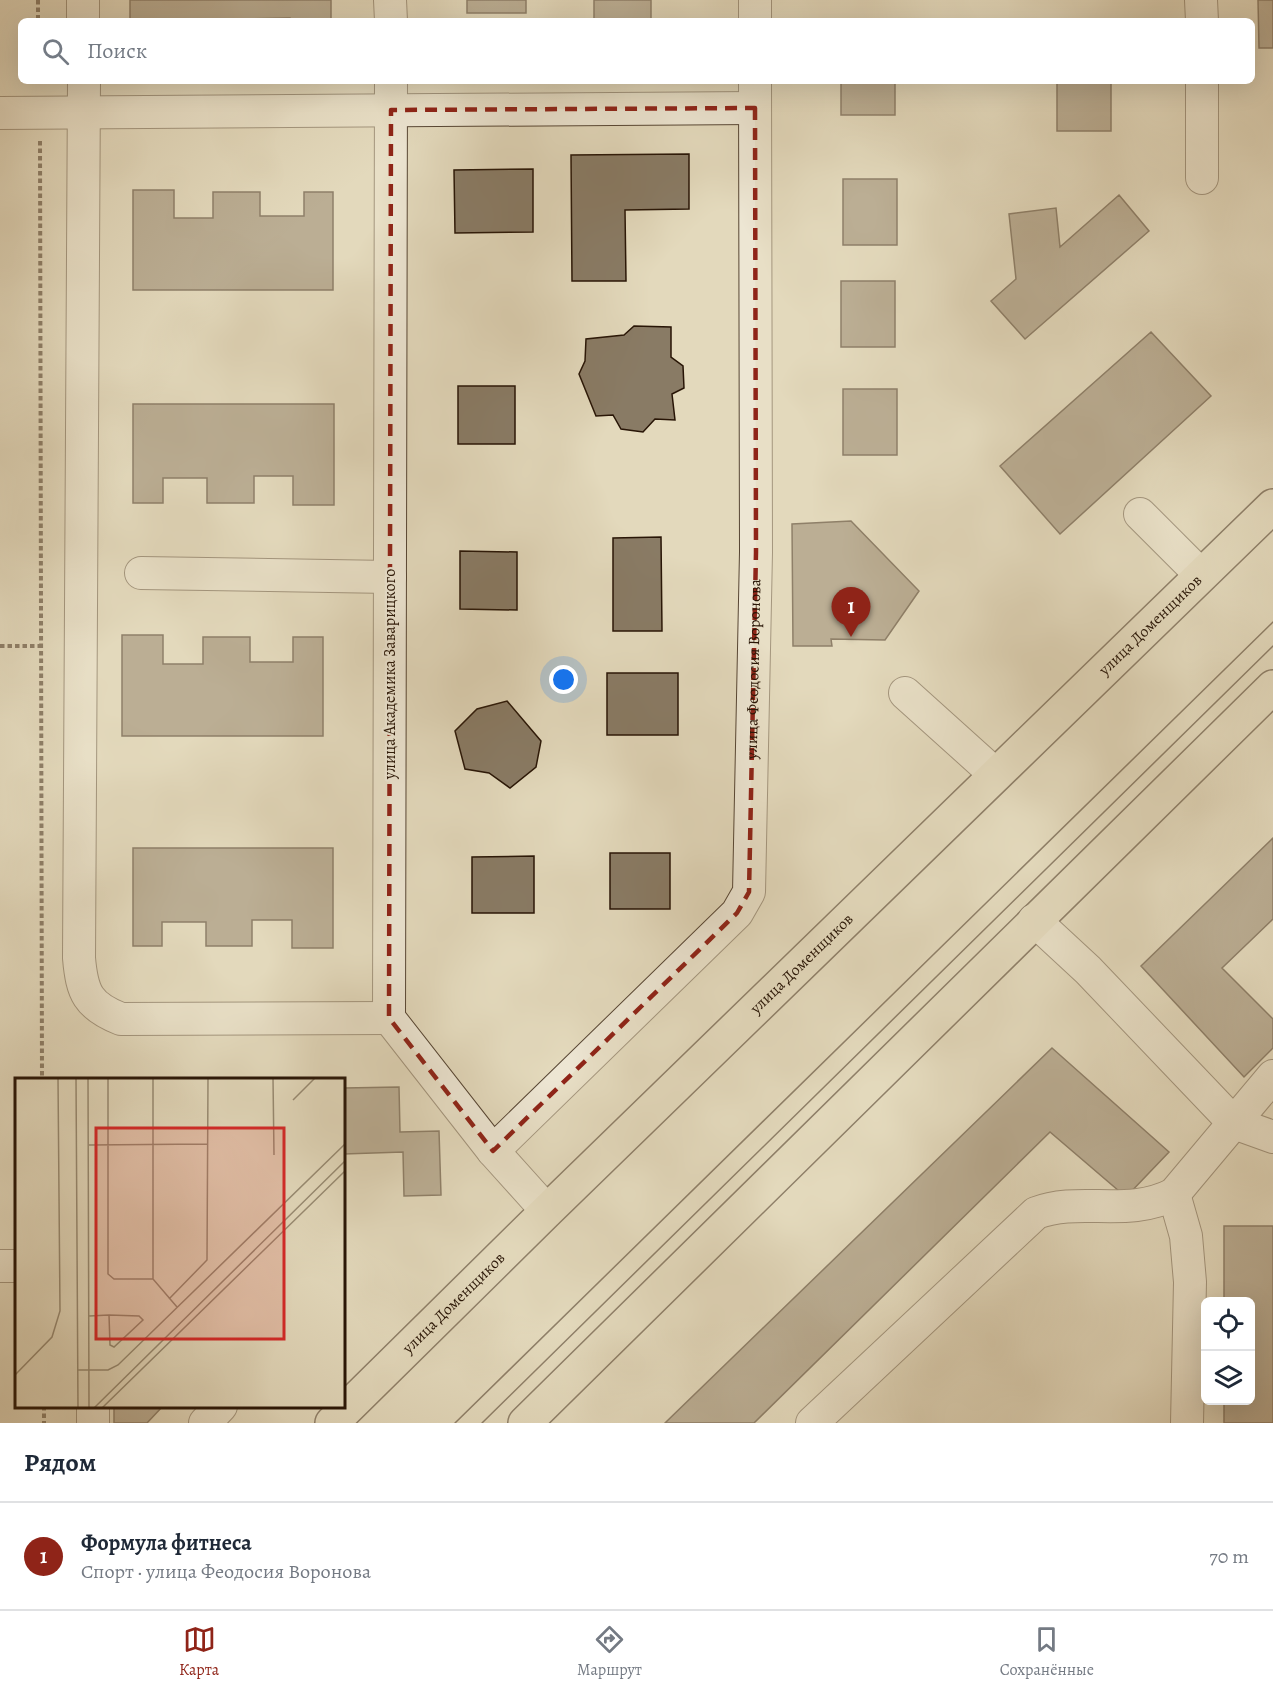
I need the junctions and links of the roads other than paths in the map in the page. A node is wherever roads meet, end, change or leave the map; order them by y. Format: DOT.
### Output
graph roads {
  1 [pos="83,0"];
  2 [pos="390,0"];
  3 [pos="755,0"];
  4 [pos="1202,0"];
  5 [pos="83,18"];
  6 [pos="391,18"];
  7 [pos="755,18"];
  8 [pos="1202,18"];
  9 [pos="84,84"];
  10 [pos="1202,84"];
  11 [pos="755,94"];
  12 [pos="391,96"];
  13 [pos="84,112"];
  14 [pos="0,113"];
  15 [pos="1202,178"];
  16 [pos="1273,506"];
  17 [pos="1140,514"];
  18 [pos="141,573"];
  19 [pos="1201,575"];
  20 [pos="390,577"];
  21 [pos="1273,687"];
  22 [pos="905,693"];
  23 [pos="996,775"];
  24 [pos="1034,920"];
  25 [pos="389,1018"];
  26 [pos="1273,1077"];
  27 [pos="1234,1123"];
  28 [pos="1273,1137"];
  29 [pos="493,1151"];
  30 [pos="1174,1194"];
  31 [pos="547,1210"];
  32 [pos="220,1408"];
  33 [pos="205,1423"];
  34 [pos="332,1423"];
  35 [pos="525,1423"];
  36 [pos="812,1423"];
  37 [pos="1187,1423"];
  1 -- 5 [label="street"];
  2 -- 6 [label="street"];
  3 -- 7 [label="street"];
  4 -- 8 [label="street"];
  9 -- 13 [label="street"];
  10 -- 15 [label="street"];
  11 -- 12 [label="street"];
  11 -- 29 [label="street, улица Феодосия Воронова"];
  12 -- 13 [label="street"];
  12 -- 20 [label="street, улица Академика Заварицкого"];
  13 -- 14 [label="street"];
  13 -- 25 [label="street"];
  16 -- 19 [label="main road, улица Доменщиков"];
  17 -- 19 [label="street"];
  18 -- 20 [label="street"];
  19 -- 23 [label="main road, улица Доменщиков"];
  20 -- 25 [label="street, улица Академика Заварицкого"];
  21 -- 24 [label="main road"];
  22 -- 23 [label="street"];
  23 -- 31 [label="main road, улица Доменщиков"];
  24 -- 27 [label="street"];
  24 -- 35 [label="main road"];
  25 -- 29 [label="street"];
  26 -- 27 [label="street"];
  27 -- 28 [label="street"];
  27 -- 30 [label="street"];
  29 -- 31 [label="street"];
  30 -- 36 [label="street"];
  30 -- 37 [label="street"];
  31 -- 34 [label="main road, улица Доменщиков"];
  32 -- 33 [label="street"];
}
